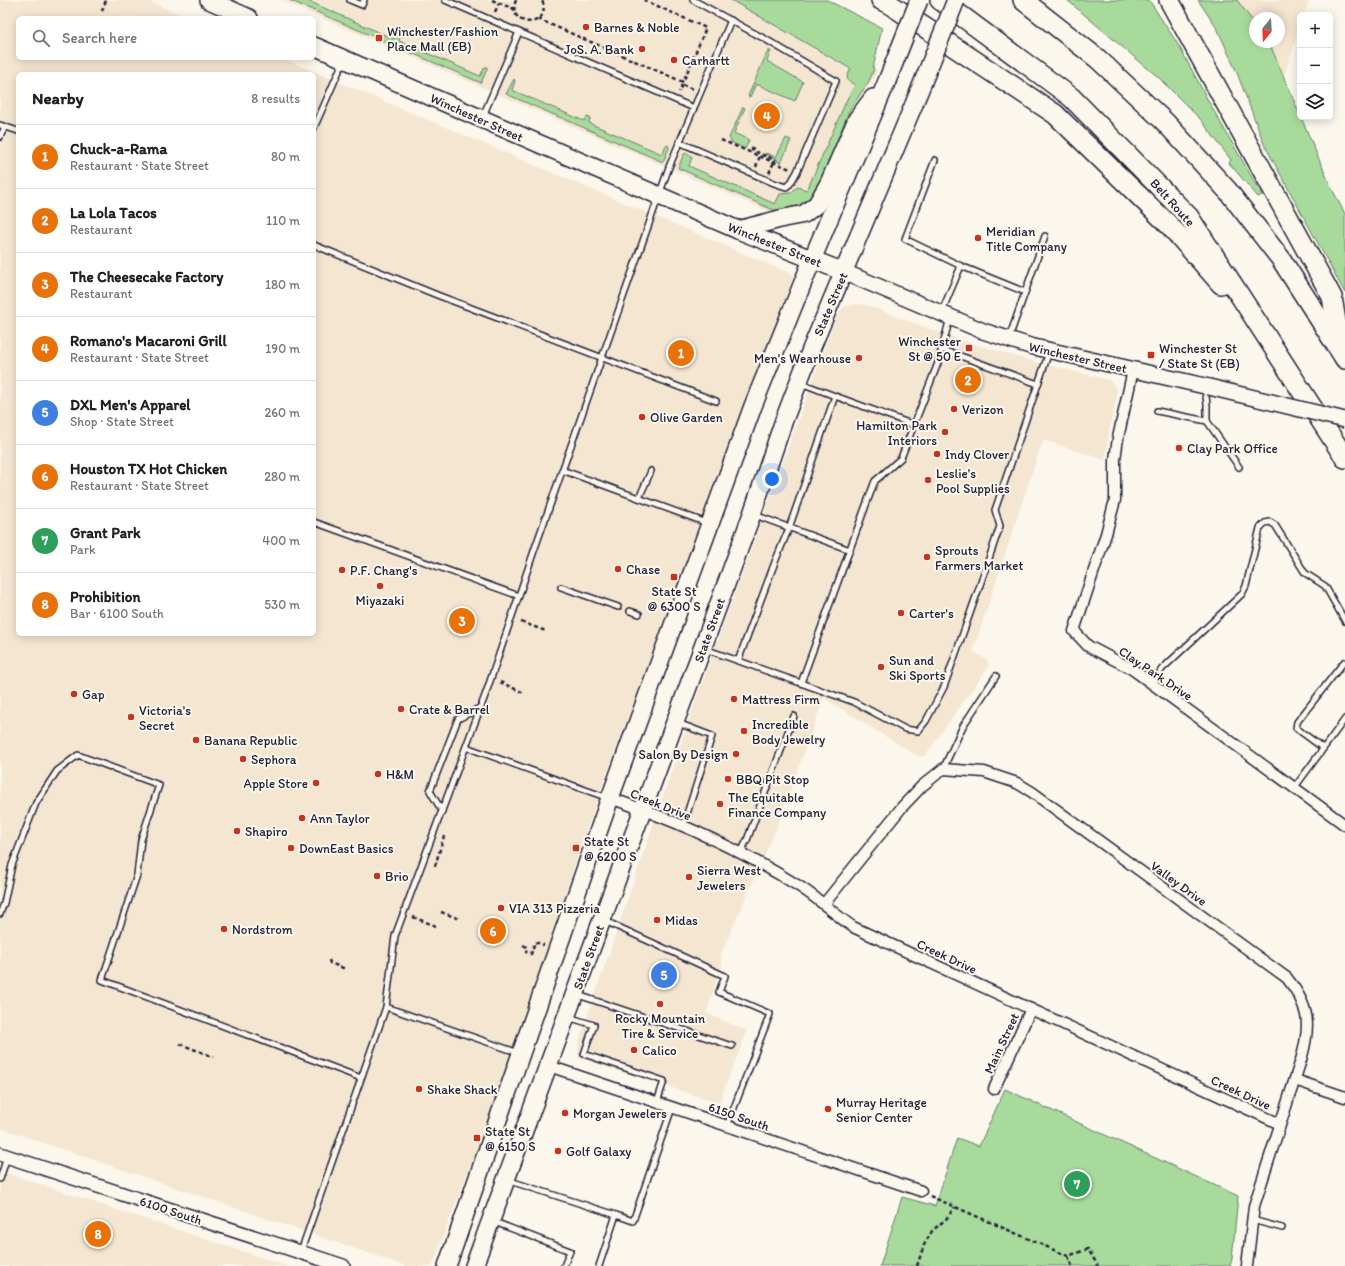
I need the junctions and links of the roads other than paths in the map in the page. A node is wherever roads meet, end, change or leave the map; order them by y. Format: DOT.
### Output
graph roads {
  1 [pos="350,0"];
  2 [pos="364,0"];
  3 [pos="445,0"];
  4 [pos="693,0"];
  5 [pos="881,0"];
  6 [pos="919,0"];
  7 [pos="940,0"];
  8 [pos="956,0"];
  9 [pos="1023,0"];
  10 [pos="1169,0"];
  11 [pos="216,2"];
  12 [pos="246,16"];
  13 [pos="731,20"];
  14 [pos="519,32"];
  15 [pos="316,47"];
  16 [pos="345,59"];
  17 [pos="887,80"];
  18 [pos="694,108"];
  19 [pos="482,118"];
  20 [pos="316,124"];
  21 [pos="2,126"];
  22 [pos="16,130"];
  23 [pos="0,137"];
  24 [pos="679,142"];
  25 [pos="935,160"];
  26 [pos="659,195"];
  27 [pos="738,230"];
  28 [pos="1045,236"];
  29 [pos="316,246"];
  30 [pos="812,260"];
  31 [pos="961,266"];
  32 [pos="844,272"];
  33 [pos="1026,292"];
  34 [pos="946,315"];
  35 [pos="1266,336"];
  36 [pos="1008,339"];
  37 [pos="941,349"];
  38 [pos="1049,351"];
  39 [pos="1343,355"];
  40 [pos="602,357"];
  41 [pos="1133,370"];
  42 [pos="799,382"];
  43 [pos="1038,384"];
  44 [pos="1207,387"];
  45 [pos="835,396"];
  46 [pos="716,401"];
  47 [pos="1157,411"];
  48 [pos="1345,420"];
  49 [pos="1207,421"];
  50 [pos="914,425"];
  51 [pos="1345,458"];
  52 [pos="1239,468"];
  53 [pos="562,470"];
  54 [pos="651,471"];
  55 [pos="639,498"];
  56 [pos="752,514"];
  57 [pos="316,523"];
  58 [pos="710,524"];
  59 [pos="789,528"];
  60 [pos="850,550"];
  61 [pos="561,587"];
  62 [pos="519,596"];
  63 [pos="618,607"];
  64 [pos="630,611"];
  65 [pos="639,614"];
  66 [pos="1345,621"];
  67 [pos="702,648"];
  68 [pos="738,661"];
  69 [pos="1345,661"];
  70 [pos="996,676"];
  71 [pos="801,683"];
  72 [pos="1152,684"];
  73 [pos="481,707"];
  74 [pos="794,716"];
  75 [pos="1345,719"];
  76 [pos="675,722"];
  77 [pos="466,747"];
  78 [pos="1323,748"];
  79 [pos="943,770"];
  80 [pos="1295,787"];
  81 [pos="610,798"];
  82 [pos="642,809"];
  83 [pos="442,811"];
  84 [pos="1345,825"];
  85 [pos="683,826"];
  86 [pos="740,854"];
  87 [pos="824,904"];
  88 [pos="0,914"];
  89 [pos="602,920"];
  90 [pos="575,994"];
  91 [pos="386,1007"];
  92 [pos="1031,1009"];
  93 [pos="566,1016"];
  94 [pos="732,1046"];
  95 [pos="521,1054"];
  96 [pos="549,1066"];
  97 [pos="361,1078"];
  98 [pos="1295,1080"];
  99 [pos="994,1089"];
  100 [pos="1345,1096"];
  101 [pos="657,1102"];
  102 [pos="672,1108"];
  103 [pos="1280,1124"];
  104 [pos="727,1126"];
  105 [pos="4,1155"];
  106 [pos="0,1180"];
  107 [pos="506,1180"];
  108 [pos="921,1191"];
  109 [pos="616,1215"];
  110 [pos="1252,1220"];
  111 [pos="491,1221"];
  112 [pos="1282,1228"];
  113 [pos="301,1252"];
  114 [pos="343,1266"];
  115 [pos="447,1266"];
  116 [pos="474,1266"];
  117 [pos="564,1266"];
  118 [pos="599,1266"];
  119 [pos="1247,1266"];
  1 -- 2 [label="lane"];
  3 -- 14 [label="lane"];
  4 -- 13 [label="lane"];
  5 -- 35 [label="highway"];
  6 -- 17 [label="main road, bridge"];
  7 -- 35 [label="highway, Belt Route"];
  8 -- 32 [label="main road, State Street, bridge"];
  9 -- 39 [label="highway"];
  10 -- 39 [label="highway"];
  11 -- 12 [label="main road"];
  13 -- 18 [label="lane"];
  13 -- 24 [label="lane"];
  14 -- 18 [label="lane"];
  14 -- 19 [label="lane"];
  15 -- 16 [label="main road, Winchester Street"];
  16 -- 19 [label="main road, Winchester Street"];
  16 -- 20 [label="lane"];
  17 -- 27 [label="main road"];
  17 -- 30 [label="main road"];
  18 -- 24 [label="lane"];
  19 -- 26 [label="main road, Winchester Street"];
  21 -- 22 [label="lane"];
  21 -- 23 [label="lane"];
  24 -- 26 [label="lane"];
  25 -- 31 [label="lane"];
  26 -- 27 [label="main road, Winchester Street"];
  26 -- 40 [label="lane"];
  27 -- 30 [label="main road, Winchester Street"];
  28 -- 33 [label="lane"];
  29 -- 40 [label="lane"];
  30 -- 32 [label="main road, Winchester Street"];
  30 -- 58 [label="main road"];
  31 -- 33 [label="lane"];
  31 -- 34 [label="lane"];
  32 -- 34 [label="main road, Winchester Street"];
  32 -- 42 [label="main road, State Street"];
  33 -- 36 [label="lane"];
  34 -- 36 [label="main road, Winchester Street"];
  34 -- 37 [label="lane"];
  35 -- 51 [label="highway, Belt Route"];
  36 -- 38 [label="main road, Winchester Street"];
  37 -- 43 [label="lane"];
  37 -- 50 [label="lane"];
  38 -- 41 [label="main road, Winchester Street"];
  38 -- 43 [label="lane"];
  40 -- 46 [label="lane"];
  40 -- 53 [label="lane"];
  41 -- 44 [label="main road, Winchester Street"];
  41 -- 72 [label="street, Clay Park Drive"];
  42 -- 45 [label="lane"];
  42 -- 56 [label="main road, State Street"];
  43 -- 71 [label="lane"];
  44 -- 48 [label="main road, Winchester Street, bridge"];
  44 -- 49 [label="lane"];
  45 -- 50 [label="lane"];
  45 -- 59 [label="lane"];
  47 -- 49 [label="lane"];
  49 -- 52 [label="lane"];
  50 -- 60 [label="lane"];
  53 -- 55 [label="lane"];
  53 -- 62 [label="lane"];
  54 -- 55 [label="lane"];
  55 -- 58 [label="lane"];
  56 -- 59 [label="lane"];
  56 -- 67 [label="main road, State Street"];
  57 -- 62 [label="lane"];
  58 -- 81 [label="main road"];
  59 -- 60 [label="lane"];
  59 -- 68 [label="lane"];
  60 -- 71 [label="lane"];
  61 -- 63 [label="lane"];
  62 -- 73 [label="lane"];
  64 -- 65 [label="lane"];
  66 -- 72 [label="lane"];
  67 -- 68 [label="lane"];
  67 -- 76 [label="main road, State Street"];
  68 -- 71 [label="lane"];
  69 -- 78 [label="lane"];
  70 -- 79 [label="lane"];
  72 -- 80 [label="street, Clay Park Drive"];
  73 -- 77 [label="lane"];
  73 -- 83 [label="lane"];
  74 -- 86 [label="lane"];
  75 -- 78 [label="lane"];
  76 -- 82 [label="main road, State Street"];
  76 -- 85 [label="lane"];
  77 -- 81 [label="lane"];
  77 -- 83 [label="lane"];
  78 -- 80 [label="lane"];
  79 -- 87 [label="street"];
  79 -- 98 [label="street, Valley Drive"];
  80 -- 84 [label="street, Clay Park Drive"];
  81 -- 82 [label="street, Creek Drive"];
  81 -- 95 [label="main road"];
  82 -- 85 [label="street, Creek Drive"];
  82 -- 89 [label="main road, State Street"];
  83 -- 91 [label="lane"];
  85 -- 86 [label="street, Creek Drive"];
  86 -- 87 [label="street, Creek Drive"];
  87 -- 92 [label="street, Creek Drive"];
  88 -- 97 [label="lane"];
  89 -- 90 [label="main road, State Street"];
  89 -- 104 [label="lane"];
  90 -- 93 [label="main road, State Street"];
  90 -- 94 [label="lane"];
  91 -- 95 [label="lane"];
  91 -- 97 [label="lane"];
  92 -- 99 [label="street, Main Street"];
  92 -- 103 [label="street, Creek Drive"];
  93 -- 96 [label="main road, State Street"];
  93 -- 101 [label="lane"];
  95 -- 115 [label="main road"];
  96 -- 101 [label="street, 6150 South"];
  96 -- 107 [label="main road, State Street"];
  97 -- 113 [label="lane"];
  98 -- 100 [label="street"];
  98 -- 103 [label="street, Valley Drive"];
  101 -- 102 [label="street, 6150 South"];
  102 -- 104 [label="street, 6150 South"];
  102 -- 109 [label="lane"];
  103 -- 110 [label="street, Valley Drive"];
  104 -- 108 [label="street, 6150 South"];
  105 -- 106 [label="lane"];
  105 -- 113 [label="street, 6100 South"];
  107 -- 109 [label="lane"];
  107 -- 111 [label="main road, State Street"];
  109 -- 118 [label="lane"];
  110 -- 112 [label="lane"];
  110 -- 119 [label="street, Valley Drive"];
  111 -- 116 [label="main road, State Street"];
  111 -- 117 [label="lane"];
  113 -- 114 [label="street, 6100 South"];
}
